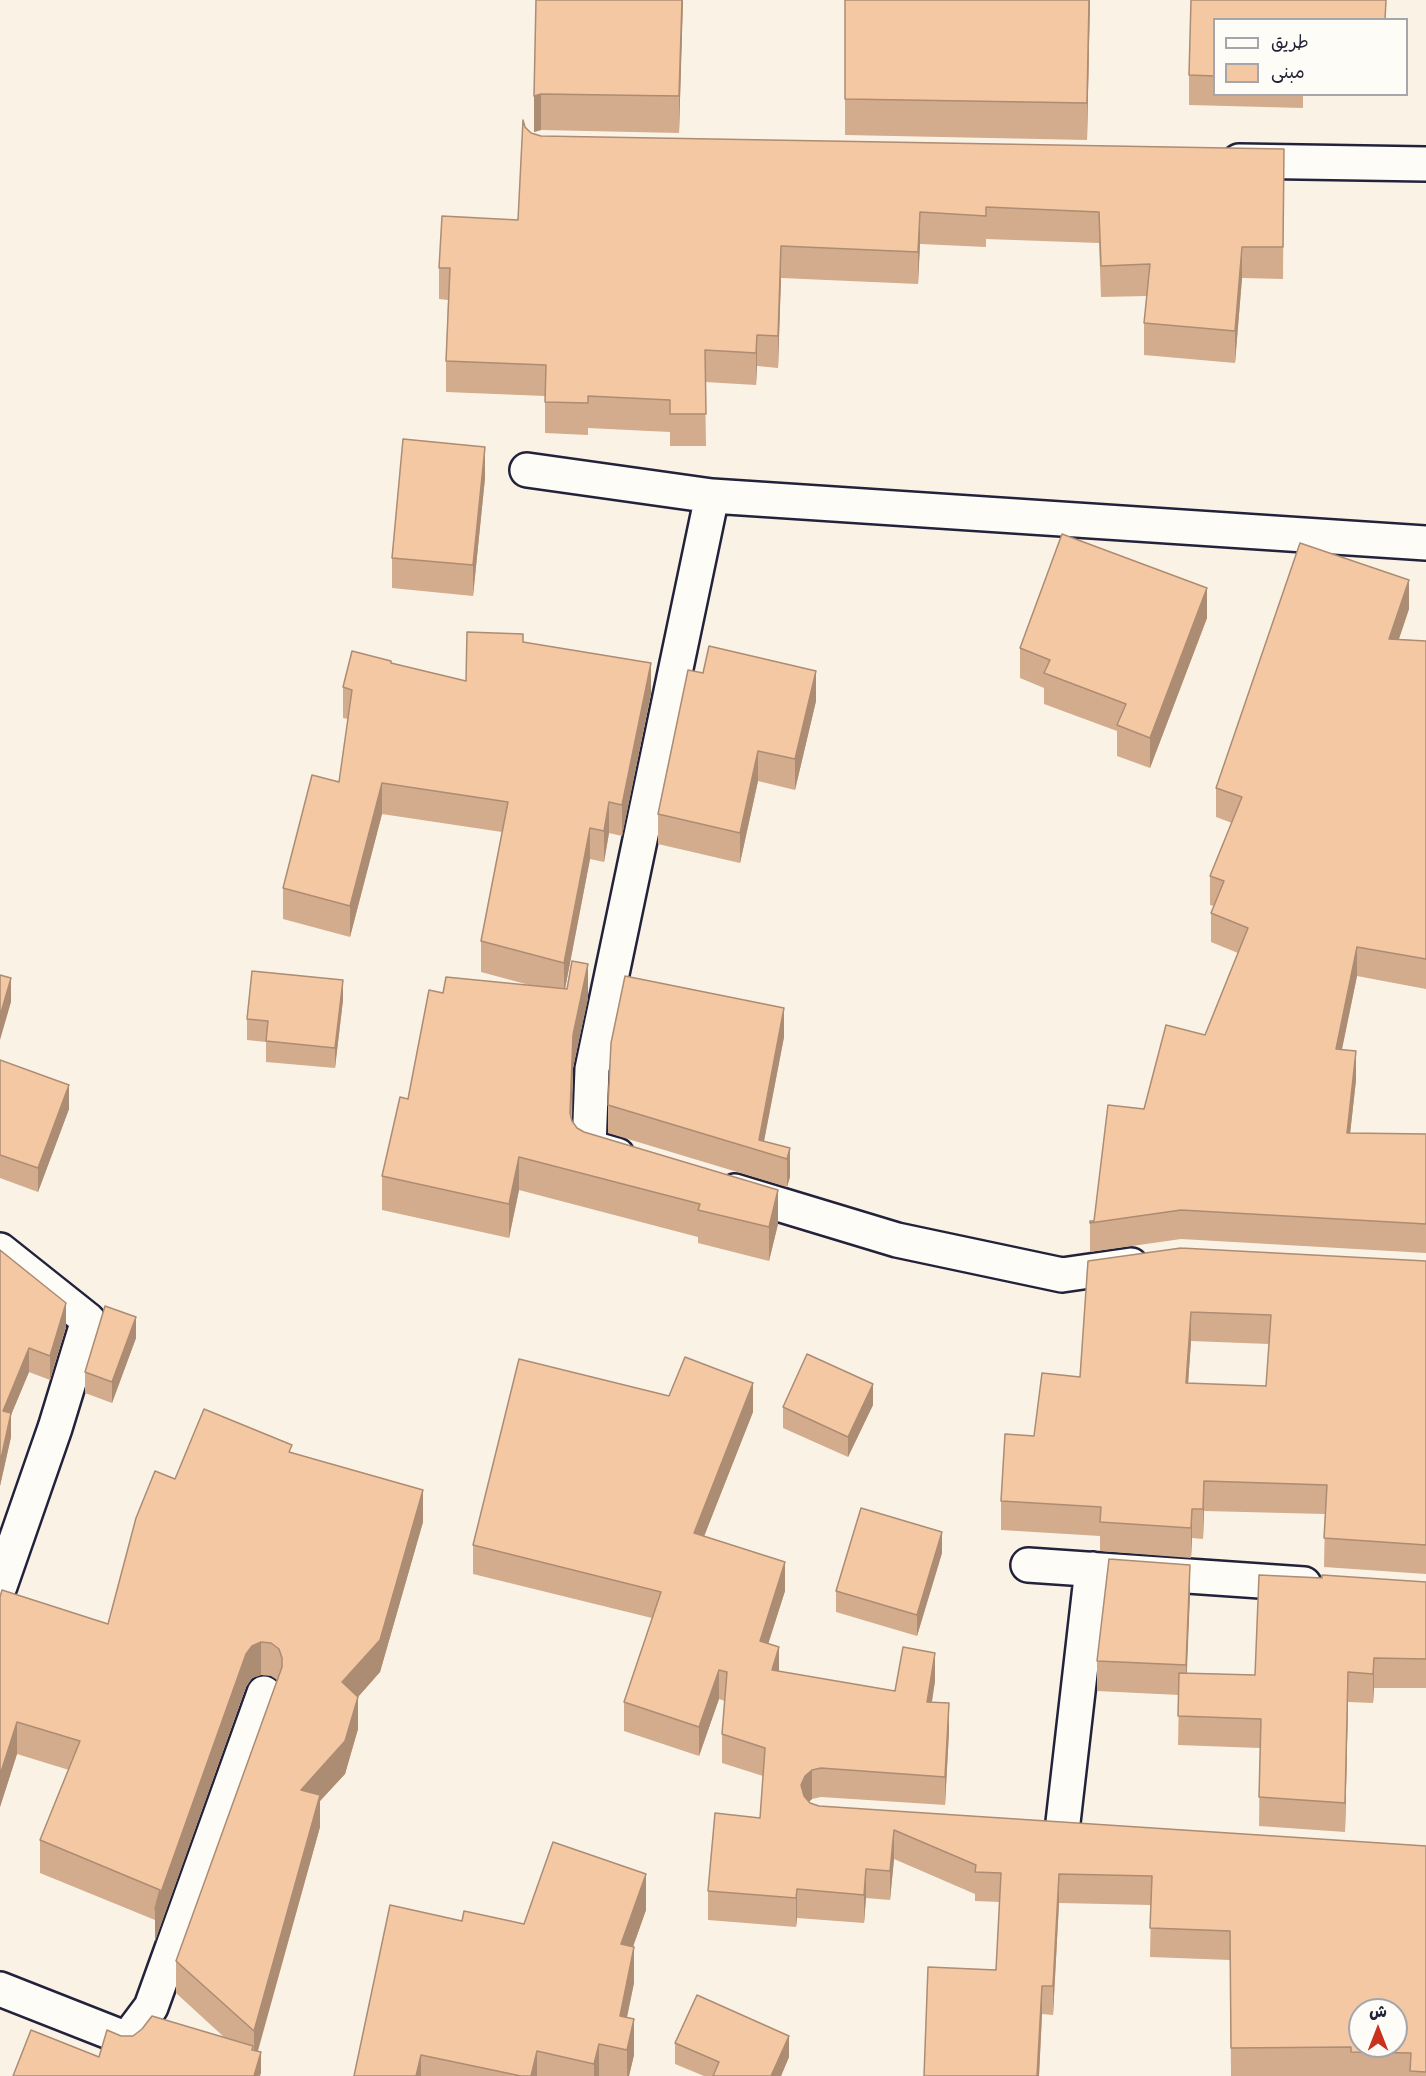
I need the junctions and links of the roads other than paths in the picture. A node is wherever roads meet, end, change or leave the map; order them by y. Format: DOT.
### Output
graph roads {
  1 [pos="1211,161"];
  2 [pos="1426,164"];
  3 [pos="527,470"];
  4 [pos="712,496"];
  5 [pos="1426,543"];
  6 [pos="646,1164"];
  7 [pos="703,1181"];
  8 [pos="0,1250"];
  9 [pos="1156,1261"];
  10 [pos="1028,1565"];
  11 [pos="1092,1569"];
  12 [pos="0,1586"];
  13 [pos="1331,1586"];
  14 [pos="264,1693"];
  15 [pos="1028,1828"];
  16 [pos="0,1989"];
  1 -- 2 [label="street"];
  3 -- 4 [label="street"];
  4 -- 5 [label="street"];
  4 -- 6 [label="street"];
  7 -- 9 [label="street"];
  8 -- 12 [label="street"];
  10 -- 11 [label="street"];
  11 -- 13 [label="street"];
  11 -- 15 [label="street"];
  14 -- 16 [label="street"];
}
